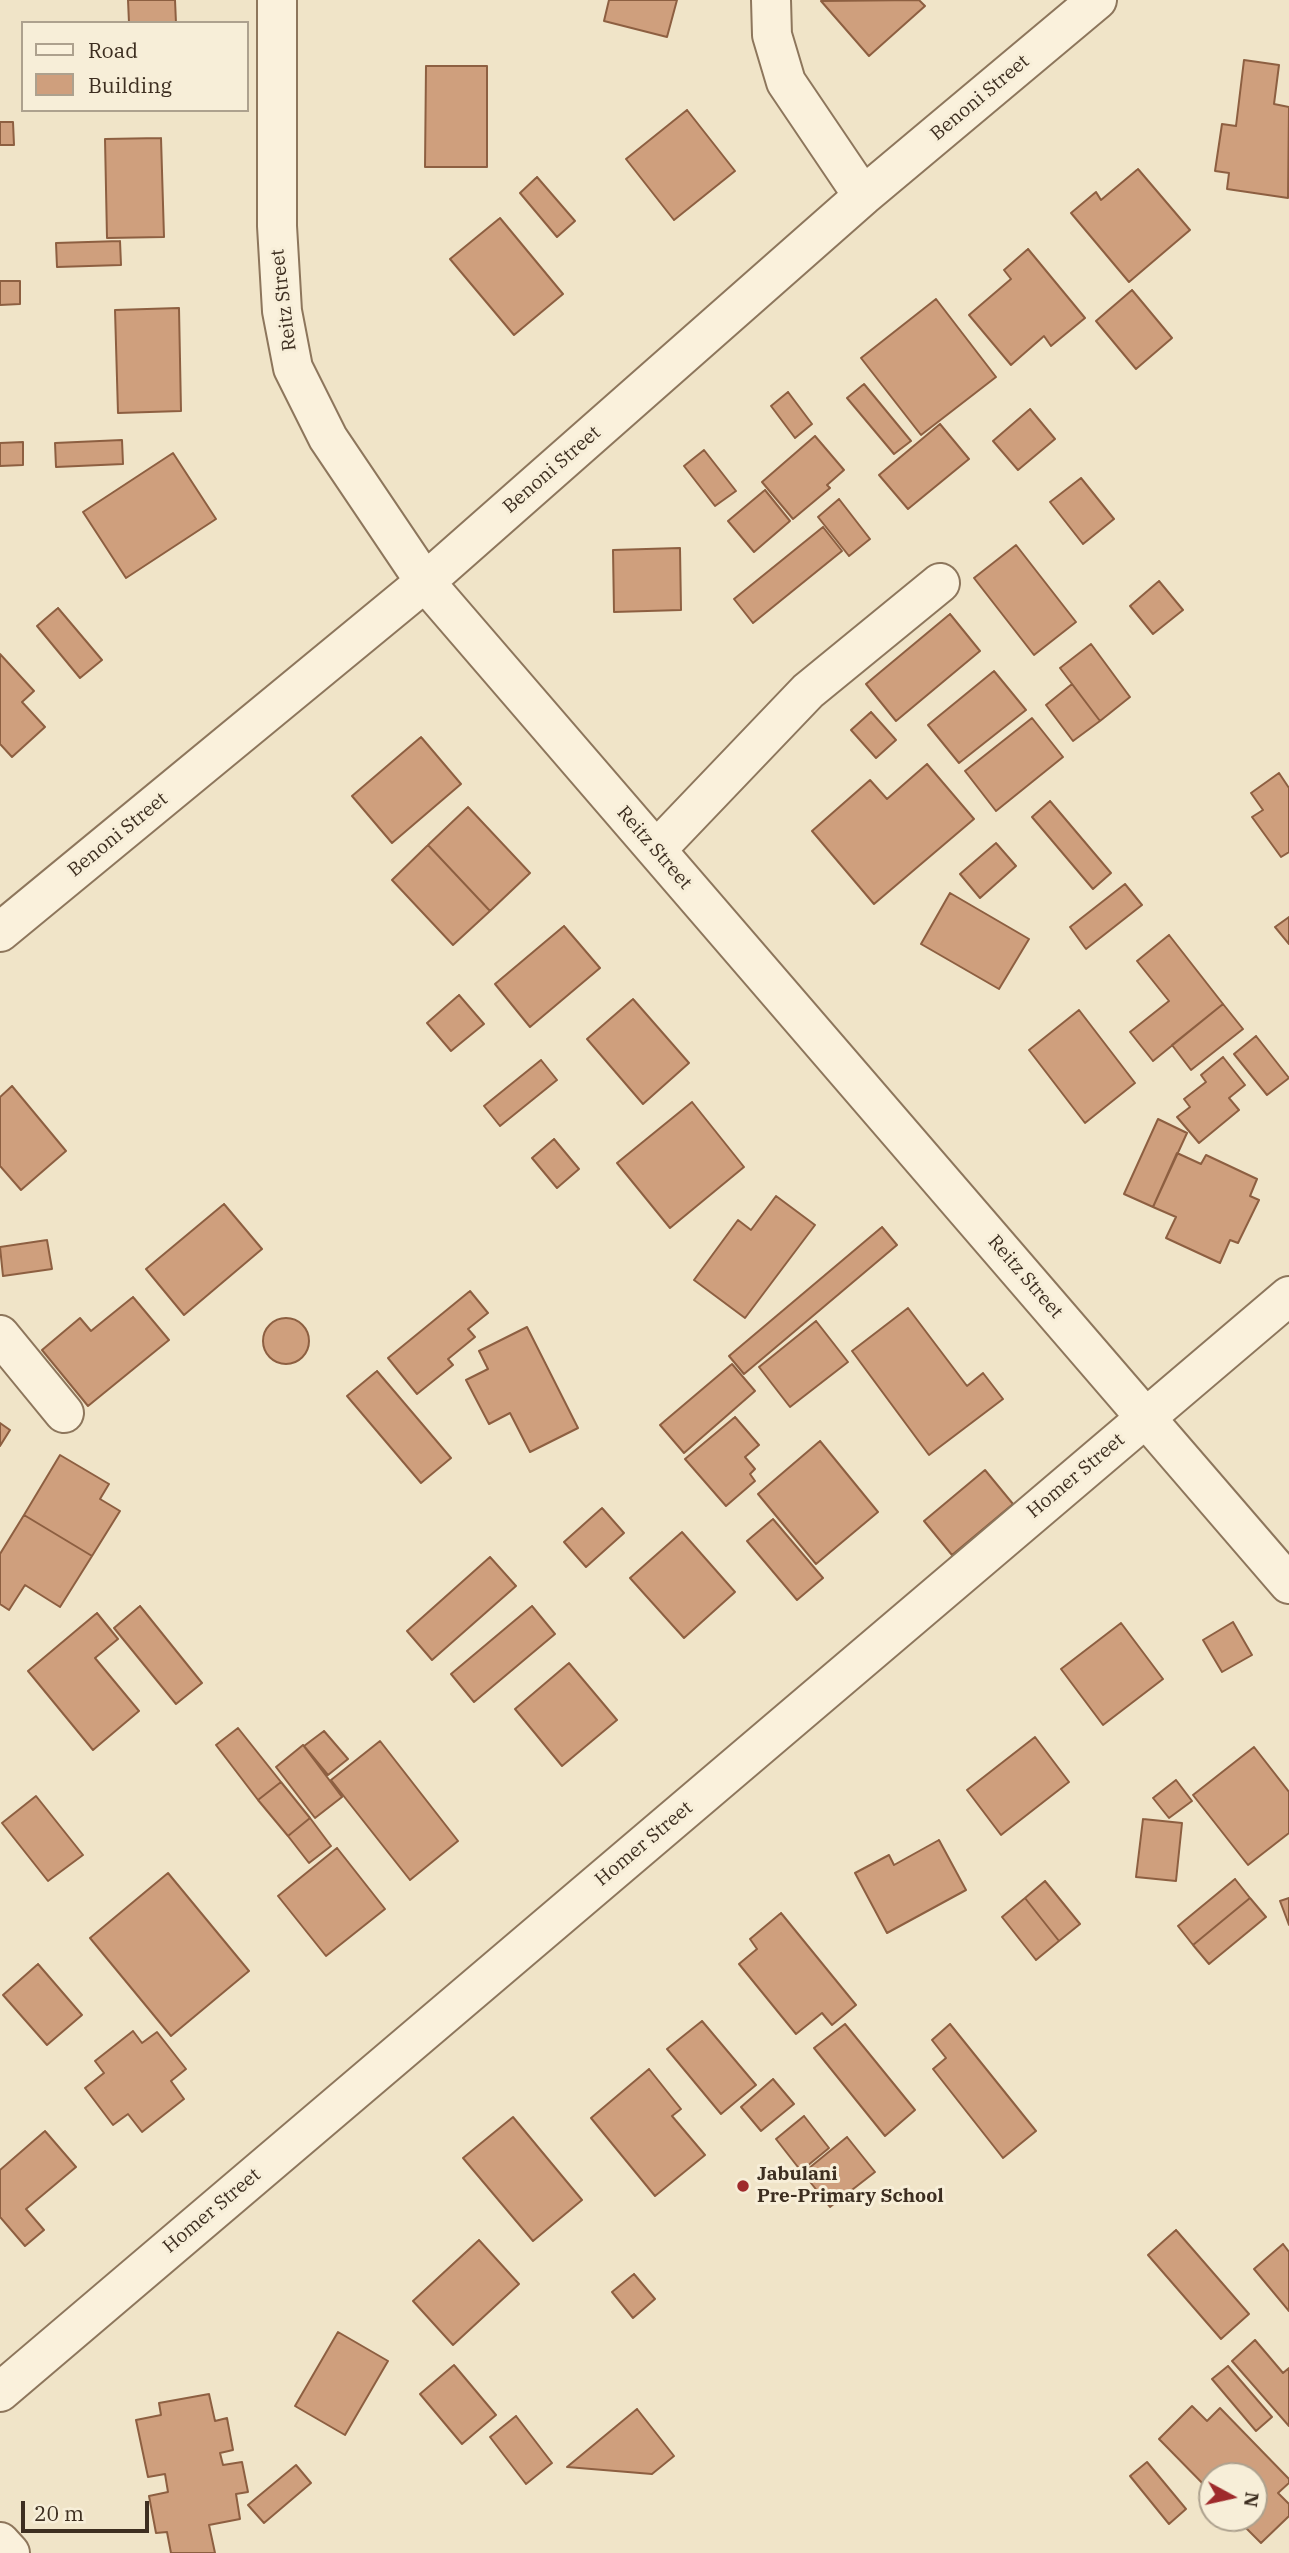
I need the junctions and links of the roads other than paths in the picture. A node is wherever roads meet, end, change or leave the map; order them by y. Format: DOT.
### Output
graph roads {
  1 [pos="277,0"];
  2 [pos="771,0"];
  3 [pos="1097,0"];
  4 [pos="863,196"];
  5 [pos="425,582"];
  6 [pos="940,583"];
  7 [pos="656,850"];
  8 [pos="0,932"];
  9 [pos="1289,1296"];
  10 [pos="0,1335"];
  11 [pos="64,1413"];
  12 [pos="1146,1417"];
  13 [pos="1289,1584"];
  14 [pos="0,2392"];
  15 [pos="0,2542"];
  16 [pos="9,2553"];
  1 -- 5 [label="street, Reitz Street"];
  2 -- 4 [label="street"];
  3 -- 4 [label="street, Benoni Street"];
  4 -- 5 [label="street, Benoni Street"];
  5 -- 7 [label="street, Reitz Street"];
  5 -- 8 [label="street, Benoni Street"];
  6 -- 7 [label="street"];
  7 -- 12 [label="street, Reitz Street"];
  9 -- 12 [label="street, Homer Street"];
  10 -- 11 [label="street"];
  12 -- 13 [label="street, Reitz Street"];
  12 -- 14 [label="street, Homer Street"];
  15 -- 16 [label="street"];
}
